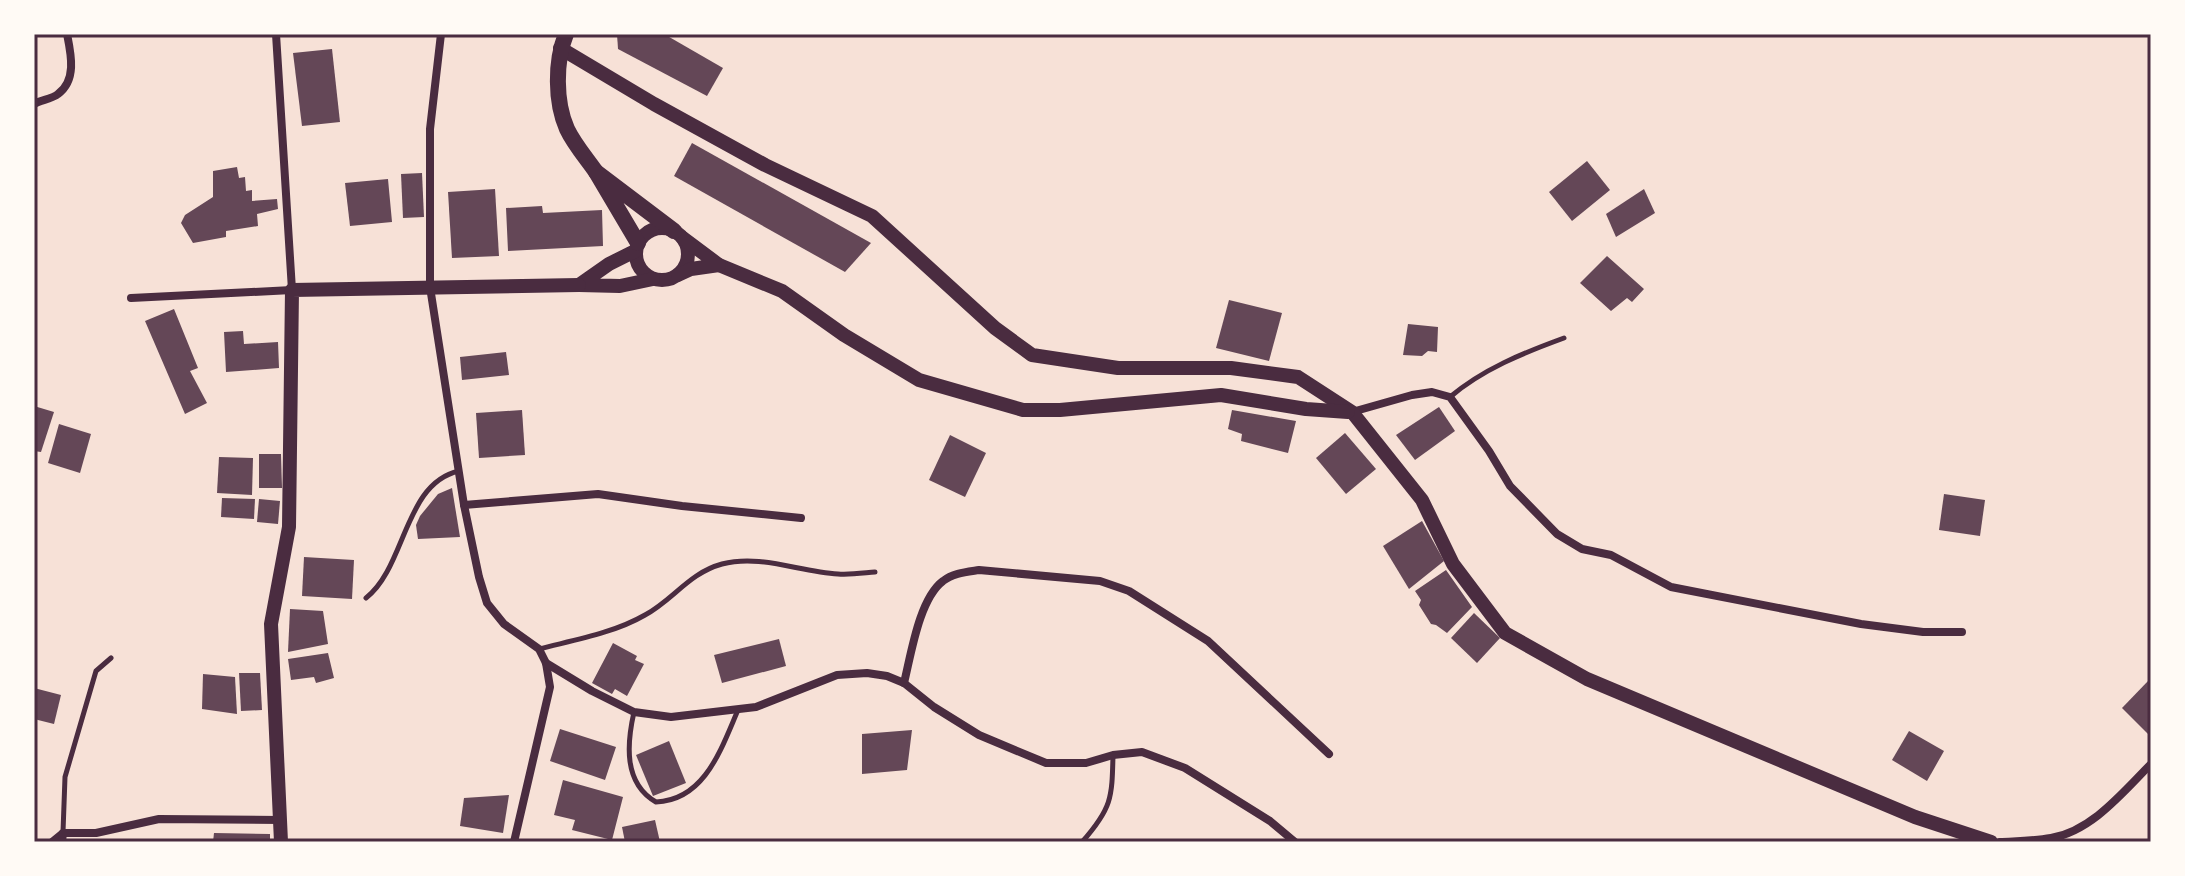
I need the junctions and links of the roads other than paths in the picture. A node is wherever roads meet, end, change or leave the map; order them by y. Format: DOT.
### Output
graph roads {
  1 [pos="67,34"];
  2 [pos="276,34"];
  3 [pos="441,34"];
  4 [pos="563,41"];
  5 [pos="34,104"];
  6 [pos="596,172"];
  7 [pos="678,234"];
  8 [pos="636,247"];
  9 [pos="719,265"];
  10 [pos="678,275"];
  11 [pos="653,279"];
  12 [pos="579,285"];
  13 [pos="430,287"];
  14 [pos="292,290"];
  15 [pos="131,298"];
  16 [pos="1564,338"];
  17 [pos="1450,397"];
  18 [pos="1352,412"];
  19 [pos="459,471"];
  20 [pos="464,505"];
  21 [pos="801,518"];
  22 [pos="875,572"];
  23 [pos="366,598"];
  24 [pos="1962,632"];
  25 [pos="539,649"];
  26 [pos="111,658"];
  27 [pos="546,663"];
  28 [pos="904,683"];
  29 [pos="739,709"];
  30 [pos="634,712"];
  31 [pos="1329,754"];
  32 [pos="1113,755"];
  33 [pos="2151,764"];
  34 [pos="281,820"];
  35 [pos="63,838"];
  36 [pos="52,842"];
  37 [pos="281,842"];
  38 [pos="514,842"];
  39 [pos="1082,842"];
  40 [pos="1295,842"];
  41 [pos="1991,842"];
  42 [pos="2000,842"];
  1 -- 5 [label="street"];
  2 -- 14 [label="street"];
  3 -- 13 [label="street"];
  4 -- 6 [label="main road"];
  4 -- 18 [label="street"];
  6 -- 7 [label="main road"];
  6 -- 8 [label="main road"];
  7 -- 8 [label="street"];
  7 -- 9 [label="street"];
  7 -- 10 [label="street"];
  8 -- 11 [label="street"];
  8 -- 12 [label="street"];
  9 -- 10 [label="street"];
  9 -- 18 [label="street"];
  10 -- 11 [label="street"];
  11 -- 12 [label="street"];
  12 -- 13 [label="street"];
  13 -- 14 [label="street"];
  13 -- 19 [label="street"];
  14 -- 15 [label="street"];
  14 -- 34 [label="street"];
  16 -- 17 [label="lane"];
  17 -- 18 [label="street"];
  17 -- 24 [label="street"];
  18 -- 41 [label="street"];
  19 -- 20 [label="street"];
  19 -- 23 [label="lane"];
  20 -- 21 [label="street"];
  20 -- 25 [label="street"];
  22 -- 25 [label="lane"];
  25 -- 27 [label="street"];
  26 -- 35 [label="lane"];
  27 -- 30 [label="street"];
  27 -- 38 [label="street"];
  28 -- 29 [label="street"];
  28 -- 31 [label="street"];
  28 -- 32 [label="street"];
  29 -- 30 [label="street"];
  29 -- 30 [label="lane"];
  32 -- 39 [label="lane"];
  32 -- 40 [label="street"];
  33 -- 42 [label="street"];
  34 -- 35 [label="street"];
  34 -- 37 [label="street"];
  35 -- 36 [label="street"];
}
